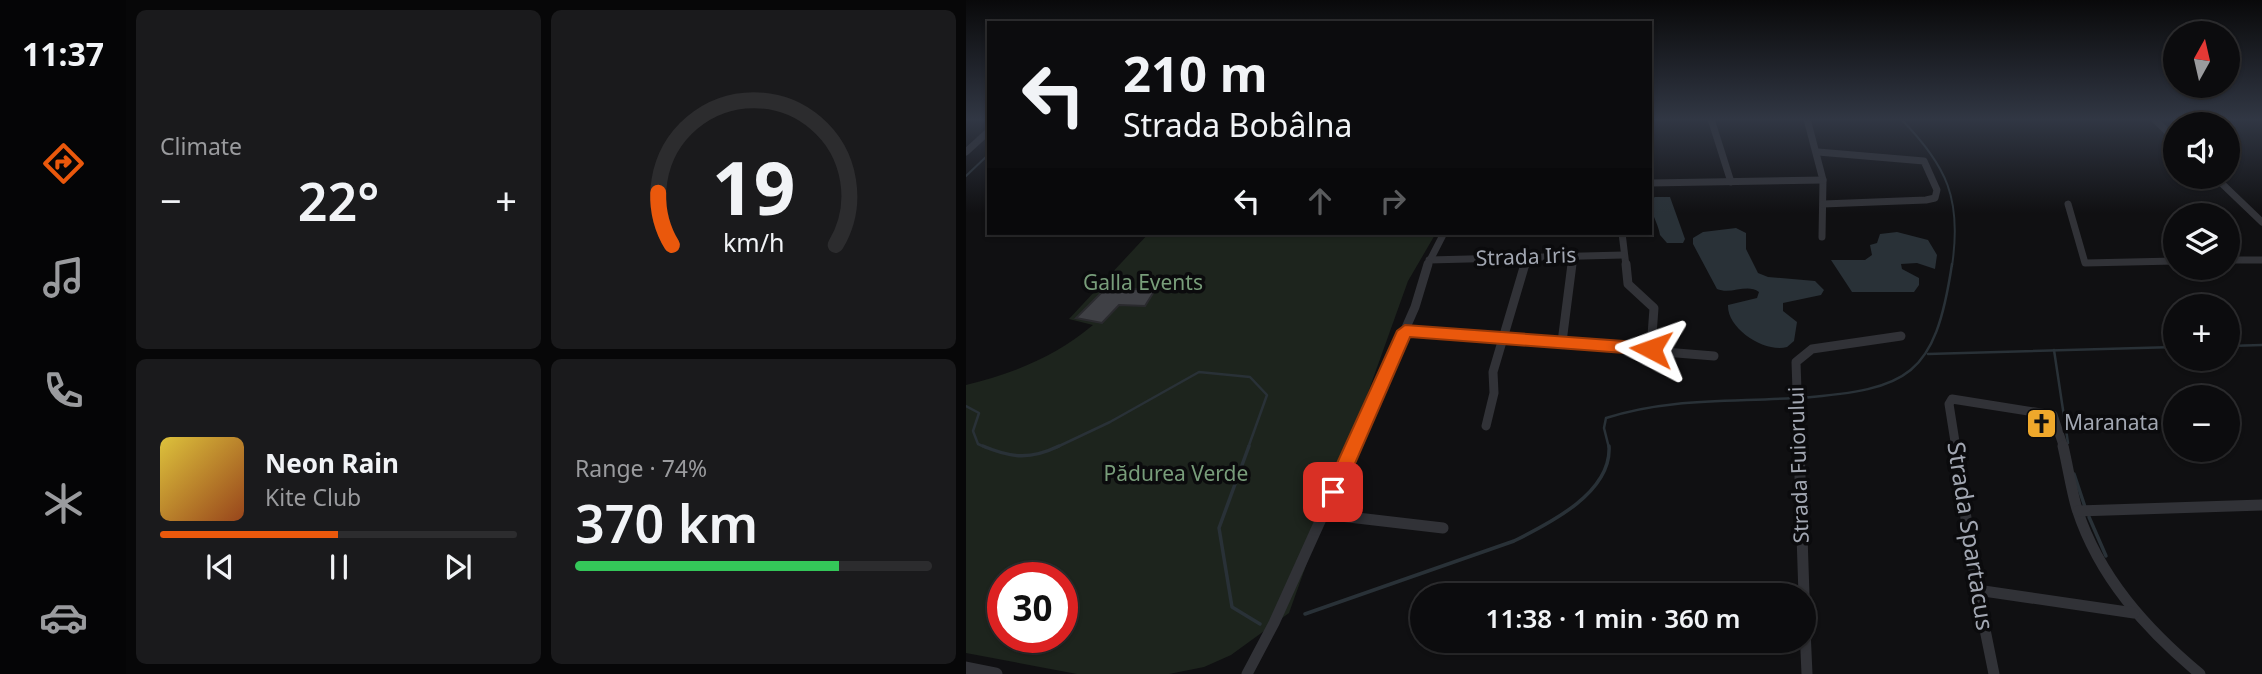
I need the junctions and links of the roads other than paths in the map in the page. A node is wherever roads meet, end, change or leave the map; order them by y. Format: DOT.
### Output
graph roads {
  1 [pos="1721,150"];
  2 [pos="1818,152"];
  3 [pos="1823,180"];
  4 [pos="1731,182"];
  5 [pos="1652,183"];
  6 [pos="2228,189"];
  7 [pos="1824,204"];
  8 [pos="2068,204"];
  9 [pos="2262,222"];
  10 [pos="1443,235"];
  11 [pos="1622,235"];
  12 [pos="1822,237"];
  13 [pos="1573,256"];
  14 [pos="1623,256"];
  15 [pos="1527,257"];
  16 [pos="1429,260"];
  17 [pos="2240,260"];
  18 [pos="2262,260"];
  19 [pos="2163,261"];
  20 [pos="1405,331"];
  21 [pos="1901,336"];
  22 [pos="1504,338"];
  23 [pos="1562,342"];
  24 [pos="1651,349"];
  25 [pos="1714,356"];
  26 [pos="1486,426"];
  27 [pos="2262,505"];
  28 [pos="2078,511"];
  29 [pos="1323,514"];
  30 [pos="1443,528"];
  31 [pos="1803,583"];
  32 [pos="1977,590"];
  33 [pos="2134,613"];
  34 [pos="1806,653"];
  35 [pos="966,668"];
  36 [pos="996,674"];
  37 [pos="1247,674"];
  38 [pos="1807,674"];
  39 [pos="1994,674"];
  40 [pos="2200,674"];
  1 -- 4 [label="street"];
  2 -- 3 [label="street"];
  2 -- 7 [label="street"];
  3 -- 4 [label="street"];
  3 -- 7 [label="street"];
  4 -- 5 [label="street"];
  6 -- 9 [label="street"];
  7 -- 12 [label="street"];
  8 -- 19 [label="street"];
  10 -- 16 [label="street"];
  11 -- 14 [label="street"];
  13 -- 14 [label="street, Strada Iris"];
  13 -- 15 [label="street, Strada Iris"];
  13 -- 23 [label="street"];
  14 -- 24 [label="street"];
  15 -- 16 [label="street, Strada Iris"];
  15 -- 22 [label="street"];
  16 -- 20 [label="street"];
  17 -- 18 [label="street"];
  20 -- 22 [label="street"];
  20 -- 29 [label="street"];
  21 -- 31 [label="street, Strada Fuiorului"];
  22 -- 23 [label="street"];
  22 -- 26 [label="street"];
  23 -- 24 [label="street"];
  24 -- 25 [label="street"];
  27 -- 28 [label="street"];
  28 -- 32 [label="street, Strada Spartacus"];
  28 -- 33 [label="street"];
  29 -- 30 [label="street"];
  29 -- 37 [label="street"];
  32 -- 33 [label="street"];
  32 -- 39 [label="street, Strada Spartacus"];
  33 -- 40 [label="street"];
  34 -- 38 [label="street"];
  35 -- 36 [label="street"];
}
